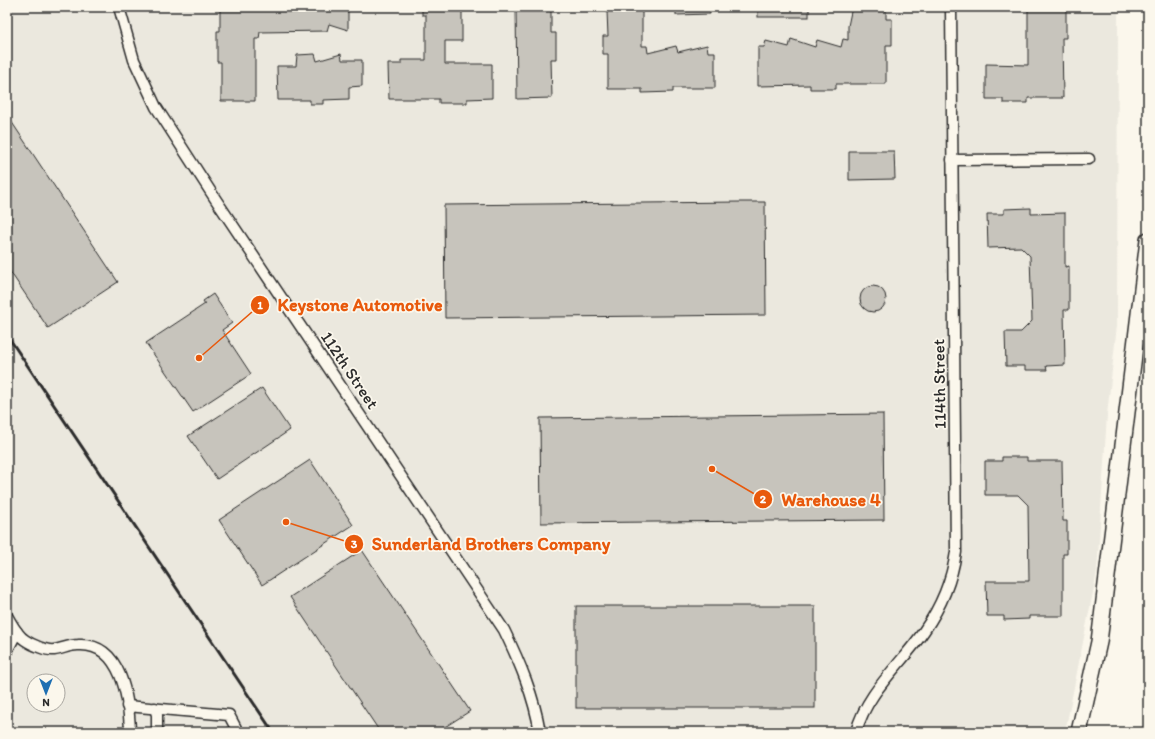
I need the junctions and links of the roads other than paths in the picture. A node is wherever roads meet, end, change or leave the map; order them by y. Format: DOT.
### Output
graph roads {
  1 [pos="119,7"];
  2 [pos="951,7"];
  3 [pos="1089,159"];
  4 [pos="952,160"];
  5 [pos="1148,240"];
  6 [pos="7,616"];
  7 [pos="17,632"];
  8 [pos="7,651"];
  9 [pos="127,706"];
  10 [pos="155,708"];
  11 [pos="130,732"];
  12 [pos="156,732"];
  13 [pos="238,732"];
  14 [pos="540,732"];
  15 [pos="856,732"];
  16 [pos="1079,732"];
  1 -- 14 [label="street, 112th Street"];
  2 -- 4 [label="street, 114th Street"];
  3 -- 4 [label="street"];
  4 -- 15 [label="street, 114th Street"];
  5 -- 16 [label="highway"];
  6 -- 7 [label="street"];
  7 -- 8 [label="street"];
  7 -- 9 [label="street"];
  9 -- 10 [label="street"];
  9 -- 11 [label="street"];
  10 -- 12 [label="street"];
  10 -- 13 [label="street"];
}
